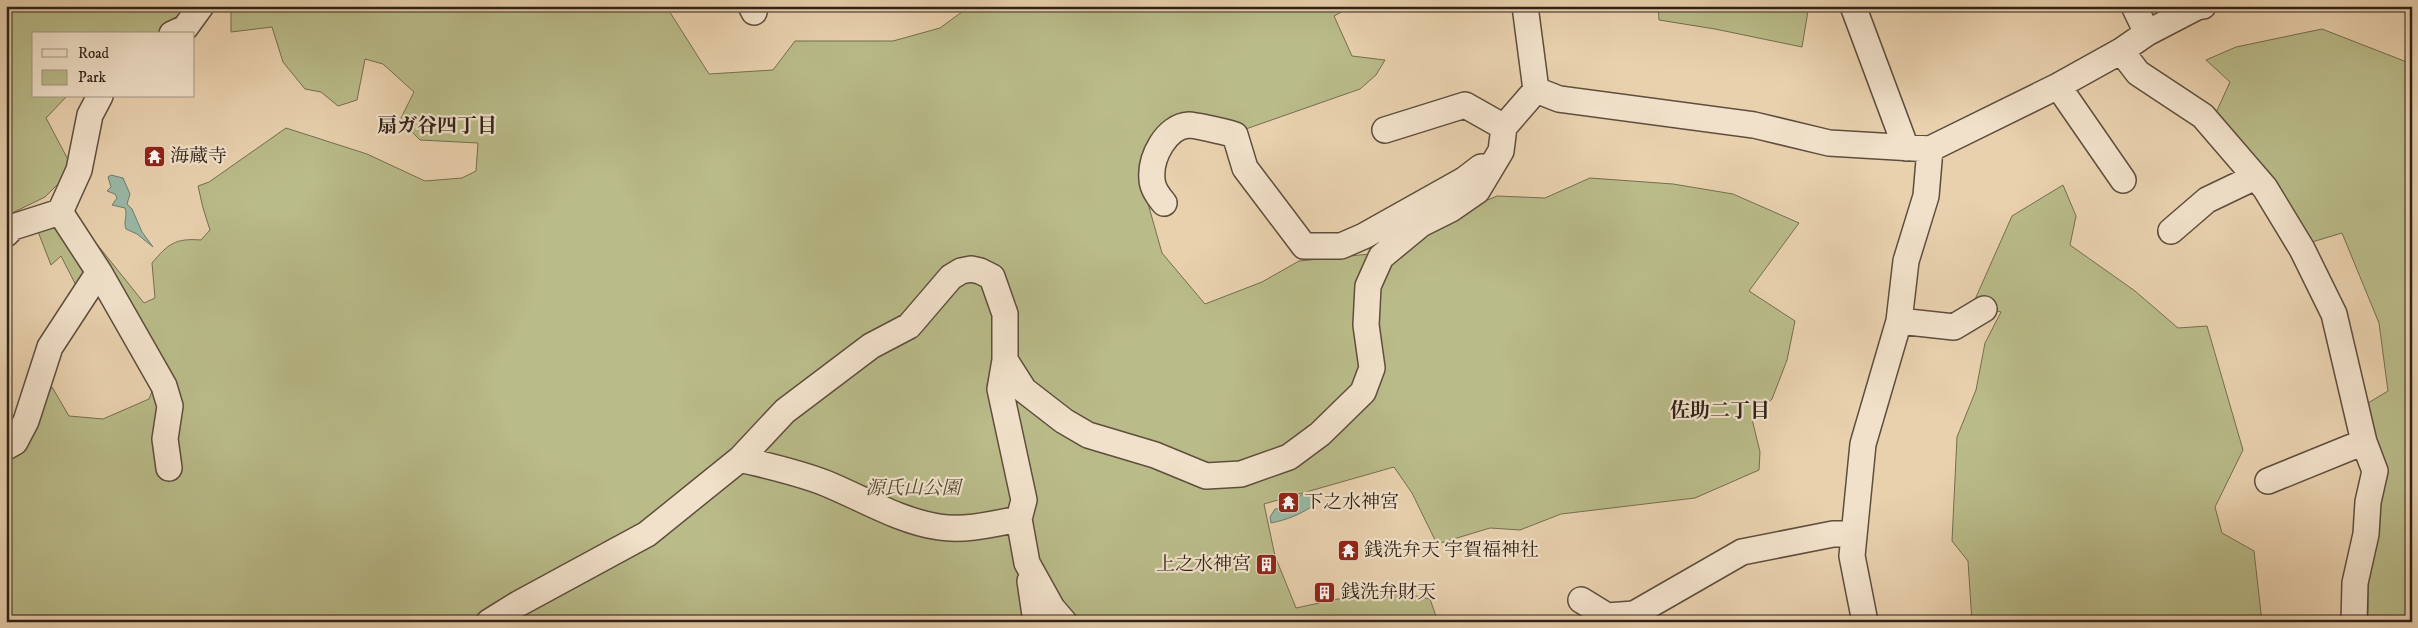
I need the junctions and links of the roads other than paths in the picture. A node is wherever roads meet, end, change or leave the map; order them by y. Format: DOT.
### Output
graph roads {
  1 [pos="201,6"];
  2 [pos="1525,6"];
  3 [pos="1853,6"];
  4 [pos="2134,6"];
  5 [pos="2203,6"];
  6 [pos="176,32"];
  7 [pos="2147,33"];
  8 [pos="2121,51"];
  9 [pos="2058,86"];
  10 [pos="1536,90"];
  11 [pos="99,98"];
  12 [pos="1385,130"];
  13 [pos="1502,139"];
  14 [pos="1918,149"];
  15 [pos="2255,177"];
  16 [pos="2123,180"];
  17 [pos="1164,203"];
  18 [pos="60,212"];
  19 [pos="2171,231"];
  20 [pos="6,234"];
  21 [pos="99,272"];
  22 [pos="1984,309"];
  23 [pos="1900,321"];
  24 [pos="1005,360"];
  25 [pos="2364,442"];
  26 [pos="6,447"];
  27 [pos="740,459"];
  28 [pos="169,468"];
  29 [pos="2268,481"];
  30 [pos="1019,519"];
  31 [pos="1853,534"];
  32 [pos="1027,563"];
  33 [pos="1581,600"];
  34 [pos="521,613"];
  35 [pos="489,622"];
  36 [pos="1036,622"];
  37 [pos="1064,622"];
  38 [pos="1864,622"];
  39 [pos="2354,622"];
  1 -- 6 [label="street"];
  2 -- 10 [label="street"];
  3 -- 14 [label="street"];
  4 -- 7 [label="street"];
  5 -- 7 [label="street"];
  7 -- 8 [label="street"];
  8 -- 9 [label="street"];
  8 -- 15 [label="street"];
  9 -- 14 [label="street"];
  9 -- 16 [label="street"];
  10 -- 13 [label="street"];
  10 -- 14 [label="street"];
  11 -- 18 [label="street"];
  12 -- 13 [label="street"];
  13 -- 17 [label="street"];
  13 -- 24 [label="street"];
  14 -- 23 [label="street"];
  15 -- 19 [label="street"];
  15 -- 25 [label="street"];
  18 -- 20 [label="street"];
  18 -- 21 [label="street"];
  21 -- 26 [label="street"];
  21 -- 28 [label="street"];
  22 -- 23 [label="street"];
  23 -- 31 [label="street"];
  24 -- 27 [label="street"];
  24 -- 30 [label="street"];
  25 -- 29 [label="street"];
  25 -- 39 [label="street"];
  27 -- 30 [label="street"];
  27 -- 34 [label="street"];
  30 -- 32 [label="street"];
  31 -- 33 [label="street"];
  31 -- 38 [label="street"];
  32 -- 36 [label="street"];
  32 -- 37 [label="street"];
  34 -- 35 [label="street"];
}
